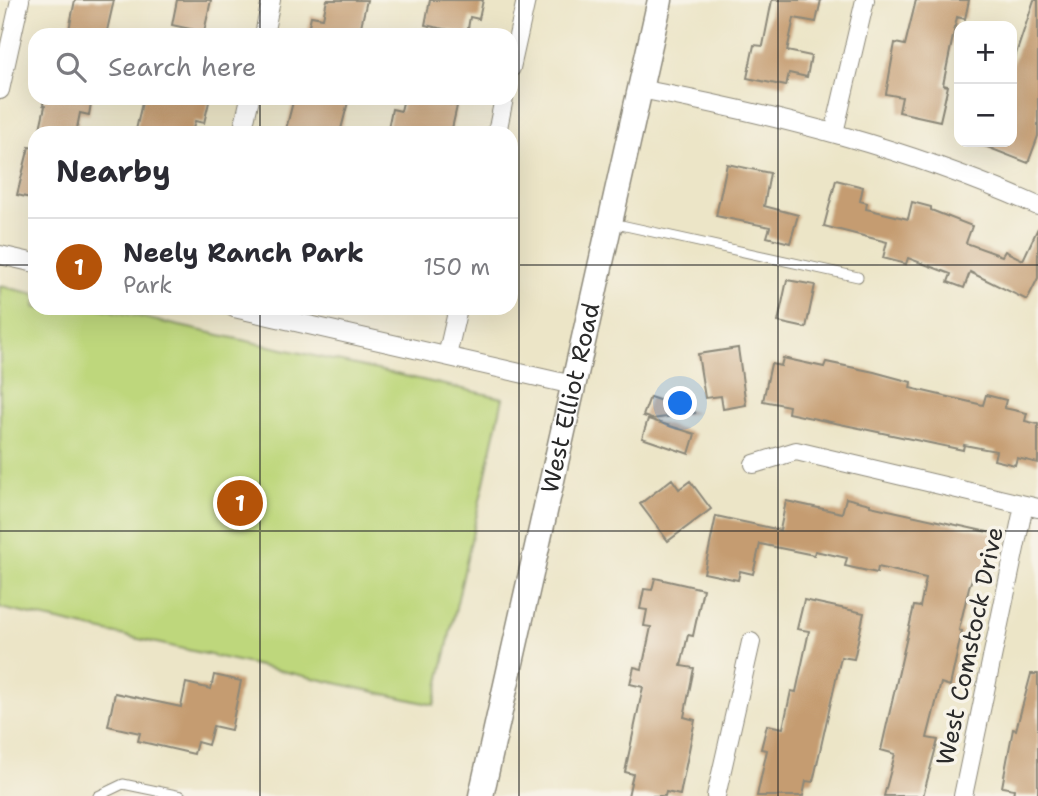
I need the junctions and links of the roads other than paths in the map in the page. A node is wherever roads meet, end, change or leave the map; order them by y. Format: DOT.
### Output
graph roads {
  1 [pos="20,0"];
  2 [pos="271,0"];
  3 [pos="526,0"];
  4 [pos="660,0"];
  5 [pos="865,0"];
  6 [pos="265,28"];
  7 [pos="518,36"];
  8 [pos="640,89"];
  9 [pos="0,90"];
  10 [pos="248,105"];
  11 [pos="503,105"];
  12 [pos="244,126"];
  13 [pos="498,126"];
  14 [pos="834,133"];
  15 [pos="1038,206"];
  16 [pos="610,222"];
  17 [pos="0,255"];
  18 [pos="28,261"];
  19 [pos="858,277"];
  20 [pos="265,315"];
  21 [pos="456,315"];
  22 [pos="447,356"];
  23 [pos="573,385"];
  24 [pos="754,464"];
  25 [pos="1031,506"];
  26 [pos="751,642"];
  27 [pos="98,796"];
  28 [pos="181,796"];
  29 [pos="481,796"];
  30 [pos="716,796"];
  31 [pos="963,796"];
  1 -- 9 [label="street"];
  2 -- 6 [label="street"];
  3 -- 7 [label="street"];
  4 -- 8 [label="main road, West Elliot Road"];
  5 -- 14 [label="street"];
  8 -- 14 [label="street"];
  8 -- 16 [label="main road, West Elliot Road"];
  10 -- 12 [label="street"];
  11 -- 13 [label="street"];
  14 -- 15 [label="street"];
  16 -- 19 [label="lane"];
  16 -- 23 [label="main road, West Elliot Road"];
  17 -- 18 [label="street"];
  20 -- 22 [label="street"];
  21 -- 22 [label="street"];
  22 -- 23 [label="street"];
  23 -- 29 [label="main road, West Elliot Road"];
  24 -- 25 [label="street"];
  25 -- 31 [label="street, West Comstock Drive"];
  26 -- 30 [label="street"];
  27 -- 28 [label="lane"];
}
